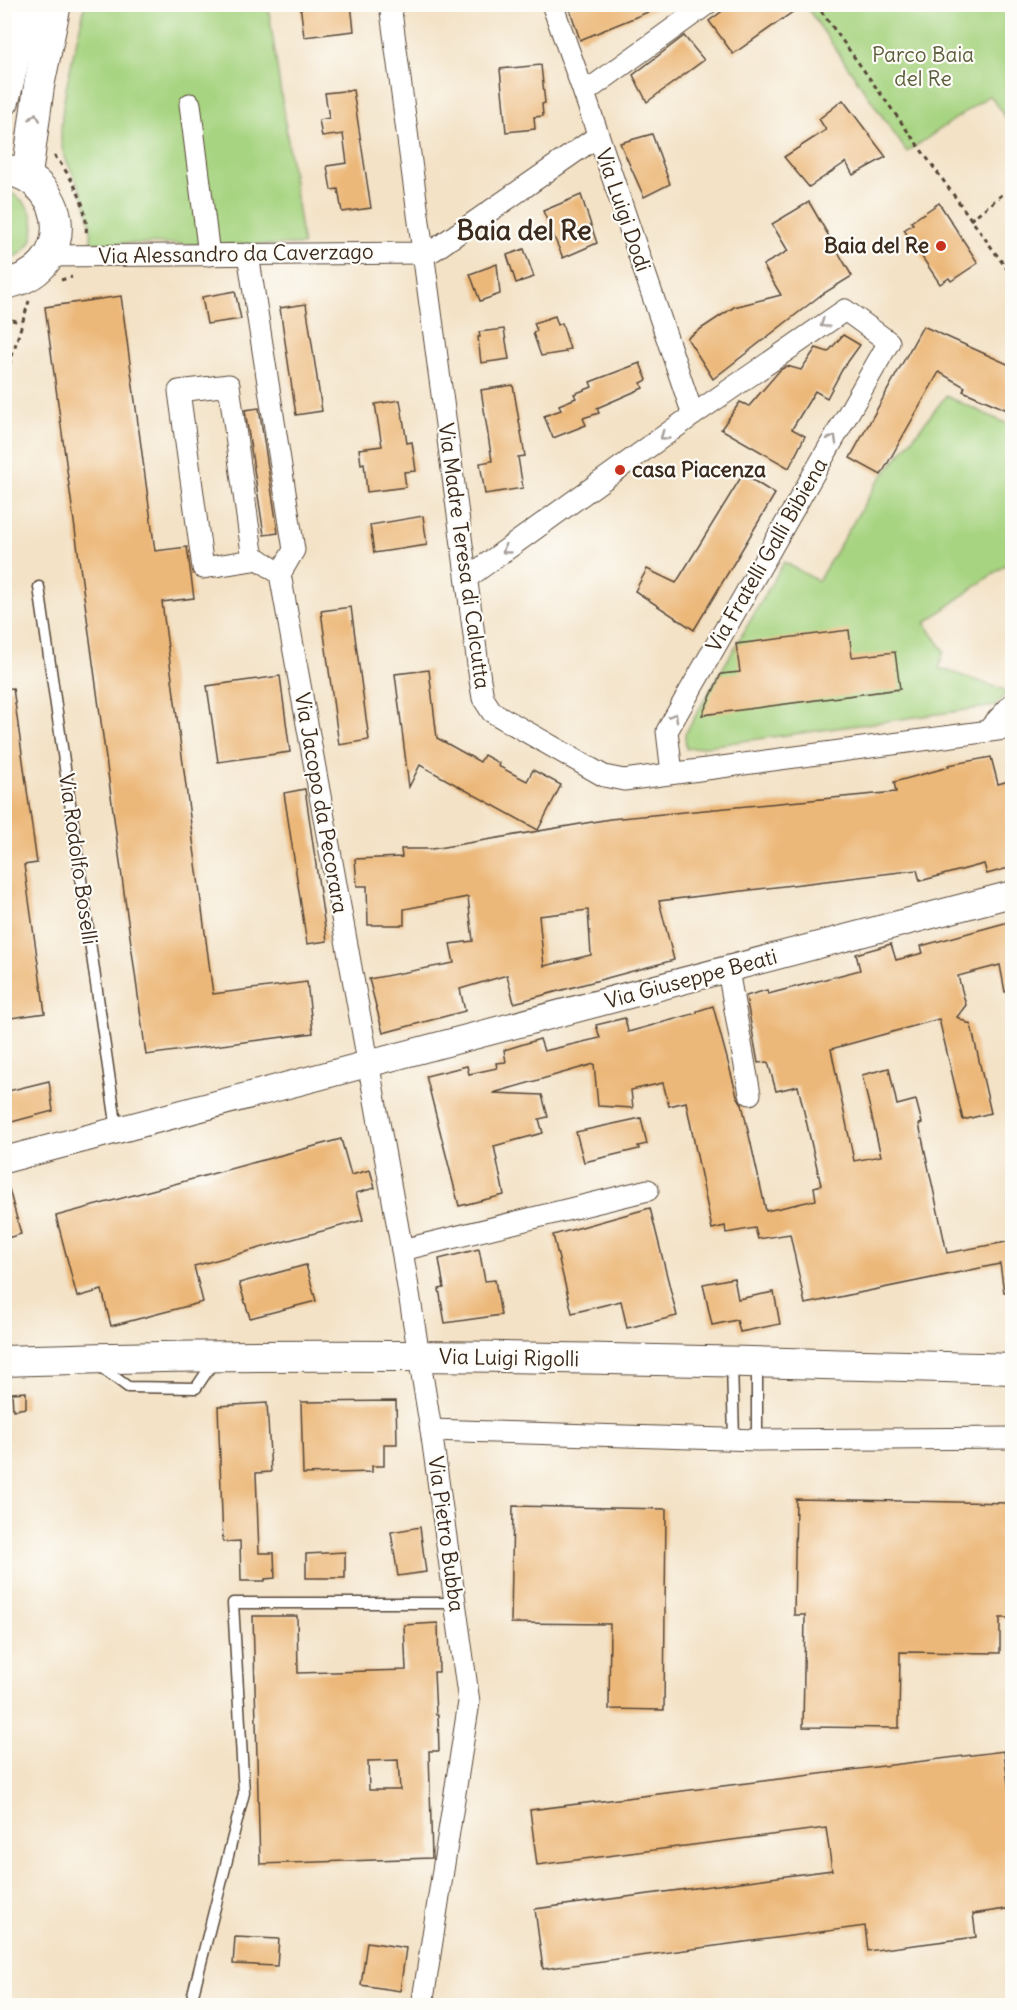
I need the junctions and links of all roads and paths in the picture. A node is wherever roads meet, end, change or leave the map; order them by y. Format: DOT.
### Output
graph roads {
  1 [pos="28,4"];
  2 [pos="56,4"];
  3 [pos="390,4"];
  4 [pos="552,4"];
  5 [pos="706,4"];
  6 [pos="816,4"];
  7 [pos="584,93"];
  8 [pos="4,101"];
  9 [pos="190,104"];
  10 [pos="598,136"];
  11 [pos="54,145"];
  12 [pos="16,172"];
  13 [pos="1012,187"];
  14 [pos="970,220"];
  15 [pos="86,241"];
  16 [pos="423,253"];
  17 [pos="248,254"];
  18 [pos="209,255"];
  19 [pos="50,269"];
  20 [pos="1012,276"];
  21 [pos="72,277"];
  22 [pos="12,295"];
  23 [pos="21,322"];
  24 [pos="4,382"];
  25 [pos="693,415"];
  26 [pos="253,560"];
  27 [pos="280,574"];
  28 [pos="467,578"];
  29 [pos="39,587"];
  30 [pos="1012,704"];
  31 [pos="1012,728"];
  32 [pos="988,730"];
  33 [pos="672,773"];
  34 [pos="1012,894"];
  35 [pos="728,970"];
  36 [pos="369,1064"];
  37 [pos="750,1094"];
  38 [pos="117,1131"];
  39 [pos="4,1160"];
  40 [pos="648,1190"];
  41 [pos="402,1250"];
  42 [pos="419,1356"];
  43 [pos="4,1361"];
  44 [pos="745,1363"];
  45 [pos="1012,1369"];
  46 [pos="431,1430"];
  47 [pos="1012,1438"];
  48 [pos="734,1440"];
  49 [pos="757,1440"];
  50 [pos="456,1603"];
  51 [pos="190,2006"];
  52 [pos="422,2006"];
  1 -- 8 [label="main road"];
  12 -- 2 [label="main road, one-way"];
  3 -- 16 [label="street, Via Madre Teresa di Calcutta"];
  4 -- 7 [label="street, Via Luigi Dodi"];
  5 -- 7 [label="street"];
  6 -- 14 [label="path"];
  7 -- 10 [label="street, Via Luigi Dodi"];
  9 -- 18 [label="street"];
  10 -- 16 [label="street"];
  10 -- 25 [label="street, Via Luigi Dodi"];
  11 -- 15 [label="path"];
  12 -- 19 [label="main road"];
  13 -- 14 [label="path"];
  14 -- 20 [label="path"];
  16 -- 17 [label="street, Via Alessandro da Caverzago"];
  16 -- 28 [label="street, Via Madre Teresa di Calcutta"];
  17 -- 18 [label="street, Via Alessandro da Caverzago"];
  17 -- 27 [label="street"];
  18 -- 19 [label="street, Via Alessandro da Caverzago"];
  19 -- 21 [label="path"];
  19 -- 22 [label="main road"];
  22 -- 23 [label="path"];
  22 -- 23 [label="path"];
  23 -- 24 [label="path"];
  25 -- 28 [label="street, one-way"];
  33 -- 25 [label="street, Via Fratelli Galli Bibiena, one-way"];
  26 -- 26 [label="street"];
  26 -- 27 [label="street"];
  27 -- 36 [label="street, Via Jacopo da Pecorara"];
  28 -- 33 [label="street, Via Madre Teresa di Calcutta"];
  29 -- 38 [label="lane, Via Rodolfo Boselli"];
  30 -- 32 [label="street"];
  31 -- 32 [label="street, Via Madre Teresa di Calcutta"];
  32 -- 33 [label="street, Via Madre Teresa di Calcutta"];
  34 -- 35 [label="street, Via Giuseppe Beati"];
  35 -- 36 [label="street, Via Giuseppe Beati"];
  35 -- 37 [label="street"];
  36 -- 38 [label="street"];
  36 -- 41 [label="street, Via Pietro Bubba"];
  38 -- 39 [label="street"];
  40 -- 41 [label="street"];
  41 -- 42 [label="street, Via Pietro Bubba"];
  42 -- 43 [label="main road, Via Luigi Rigolli"];
  42 -- 44 [label="main road, Via Luigi Rigolli"];
  42 -- 46 [label="street, Via Pietro Bubba"];
  44 -- 45 [label="main road, Via Luigi Rigolli"];
  44 -- 48 [label="lane"];
  44 -- 49 [label="lane"];
  46 -- 48 [label="street"];
  46 -- 50 [label="street, Via Pietro Bubba"];
  47 -- 49 [label="street"];
  48 -- 49 [label="street"];
  50 -- 51 [label="lane"];
  50 -- 52 [label="street, Via Pietro Bubba"];
}
